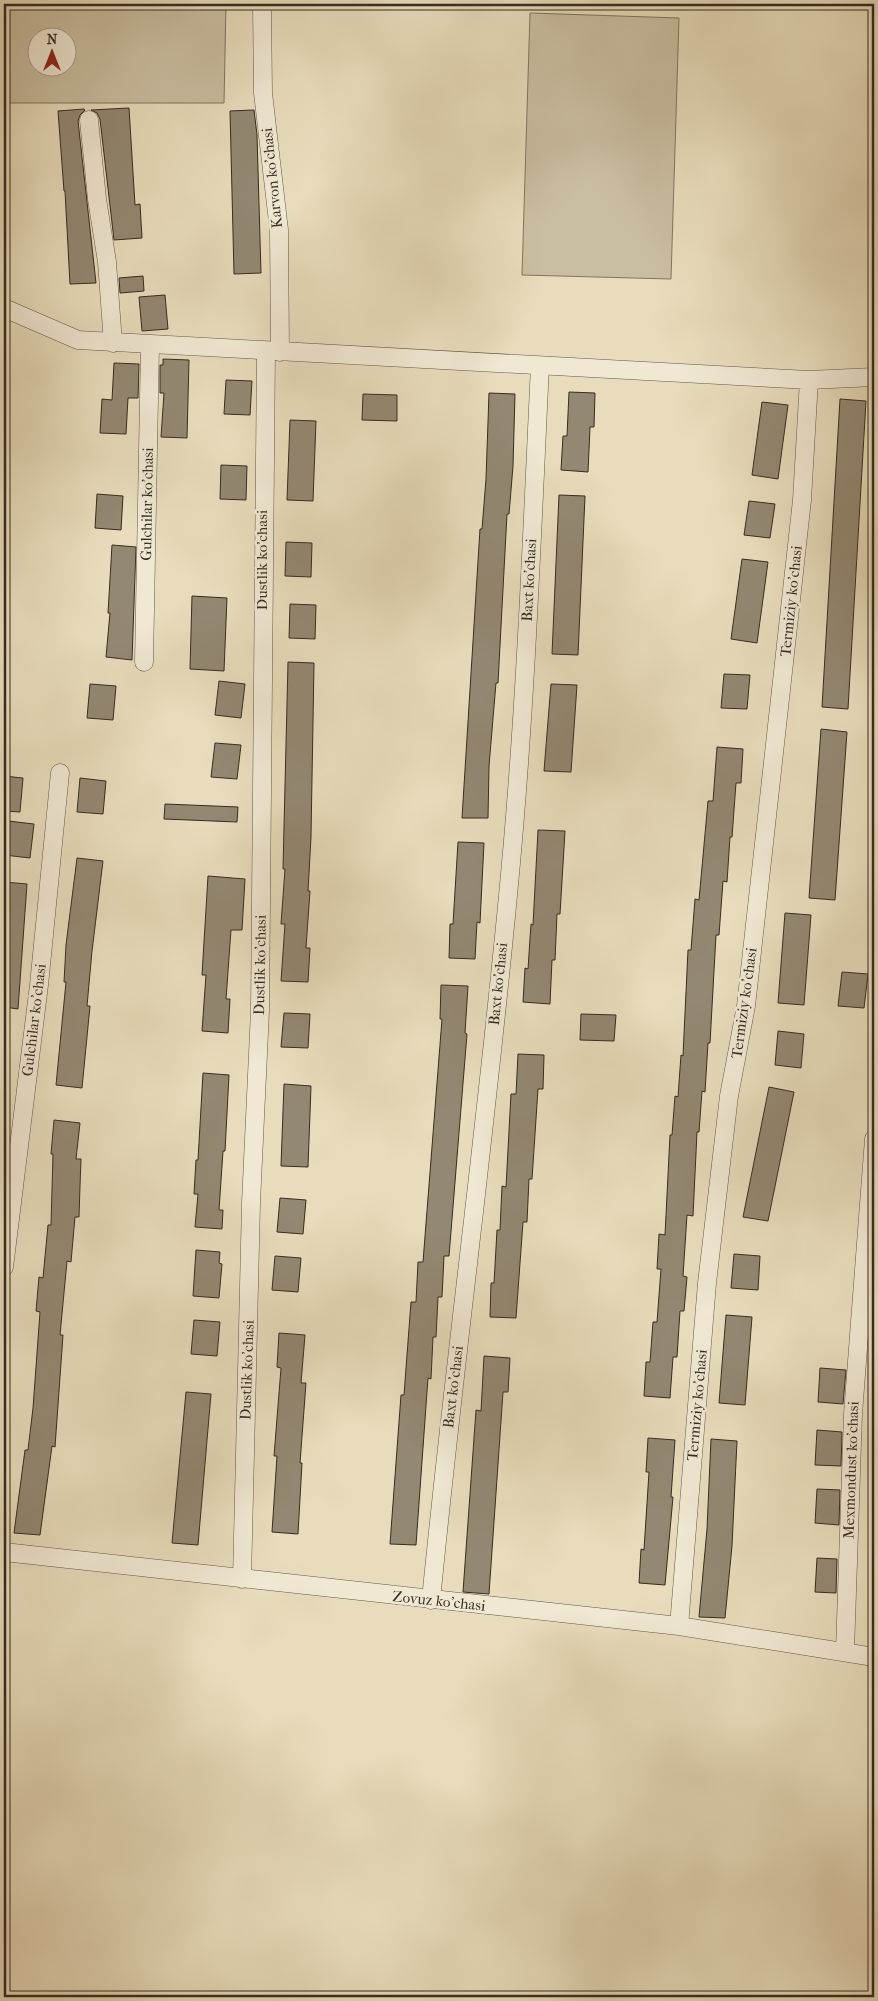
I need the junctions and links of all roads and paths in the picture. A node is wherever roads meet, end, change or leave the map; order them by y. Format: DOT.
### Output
graph roads {
  1 [pos="262,4"];
  2 [pos="89,120"];
  3 [pos="4,308"];
  4 [pos="114,343"];
  5 [pos="150,345"];
  6 [pos="273,352"];
  7 [pos="540,366"];
  8 [pos="874,376"];
  9 [pos="809,380"];
  10 [pos="144,662"];
  11 [pos="60,773"];
  12 [pos="874,1139"];
  13 [pos="11,1151"];
  14 [pos="4,1267"];
  15 [pos="4,1552"];
  16 [pos="242,1579"];
  17 [pos="431,1600"];
  18 [pos="679,1626"];
  19 [pos="845,1651"];
  20 [pos="874,1657"];
  1 -- 6 [label="street, Karvon ko'chasi"];
  2 -- 4 [label="street"];
  3 -- 4 [label="street"];
  4 -- 5 [label="street"];
  5 -- 6 [label="street"];
  5 -- 10 [label="street, Gulchilar ko'chasi"];
  6 -- 7 [label="street"];
  6 -- 16 [label="street, Dustlik ko'chasi"];
  7 -- 9 [label="street"];
  7 -- 17 [label="street, Baxt ko'chasi"];
  8 -- 9 [label="street"];
  9 -- 18 [label="street, Termiziy ko'chasi"];
  11 -- 13 [label="street, Gulchilar ko'chasi"];
  12 -- 19 [label="street, Mexmondust ko'chasi"];
  13 -- 14 [label="street, Gulchilar ko'chasi"];
  15 -- 16 [label="street, Zovuz ko'chasi"];
  16 -- 17 [label="street, Zovuz ko'chasi"];
  17 -- 18 [label="street, Zovuz ko'chasi"];
  18 -- 19 [label="street, Zovuz ko'chasi"];
  19 -- 20 [label="street, Zovuz ko'chasi"];
}
